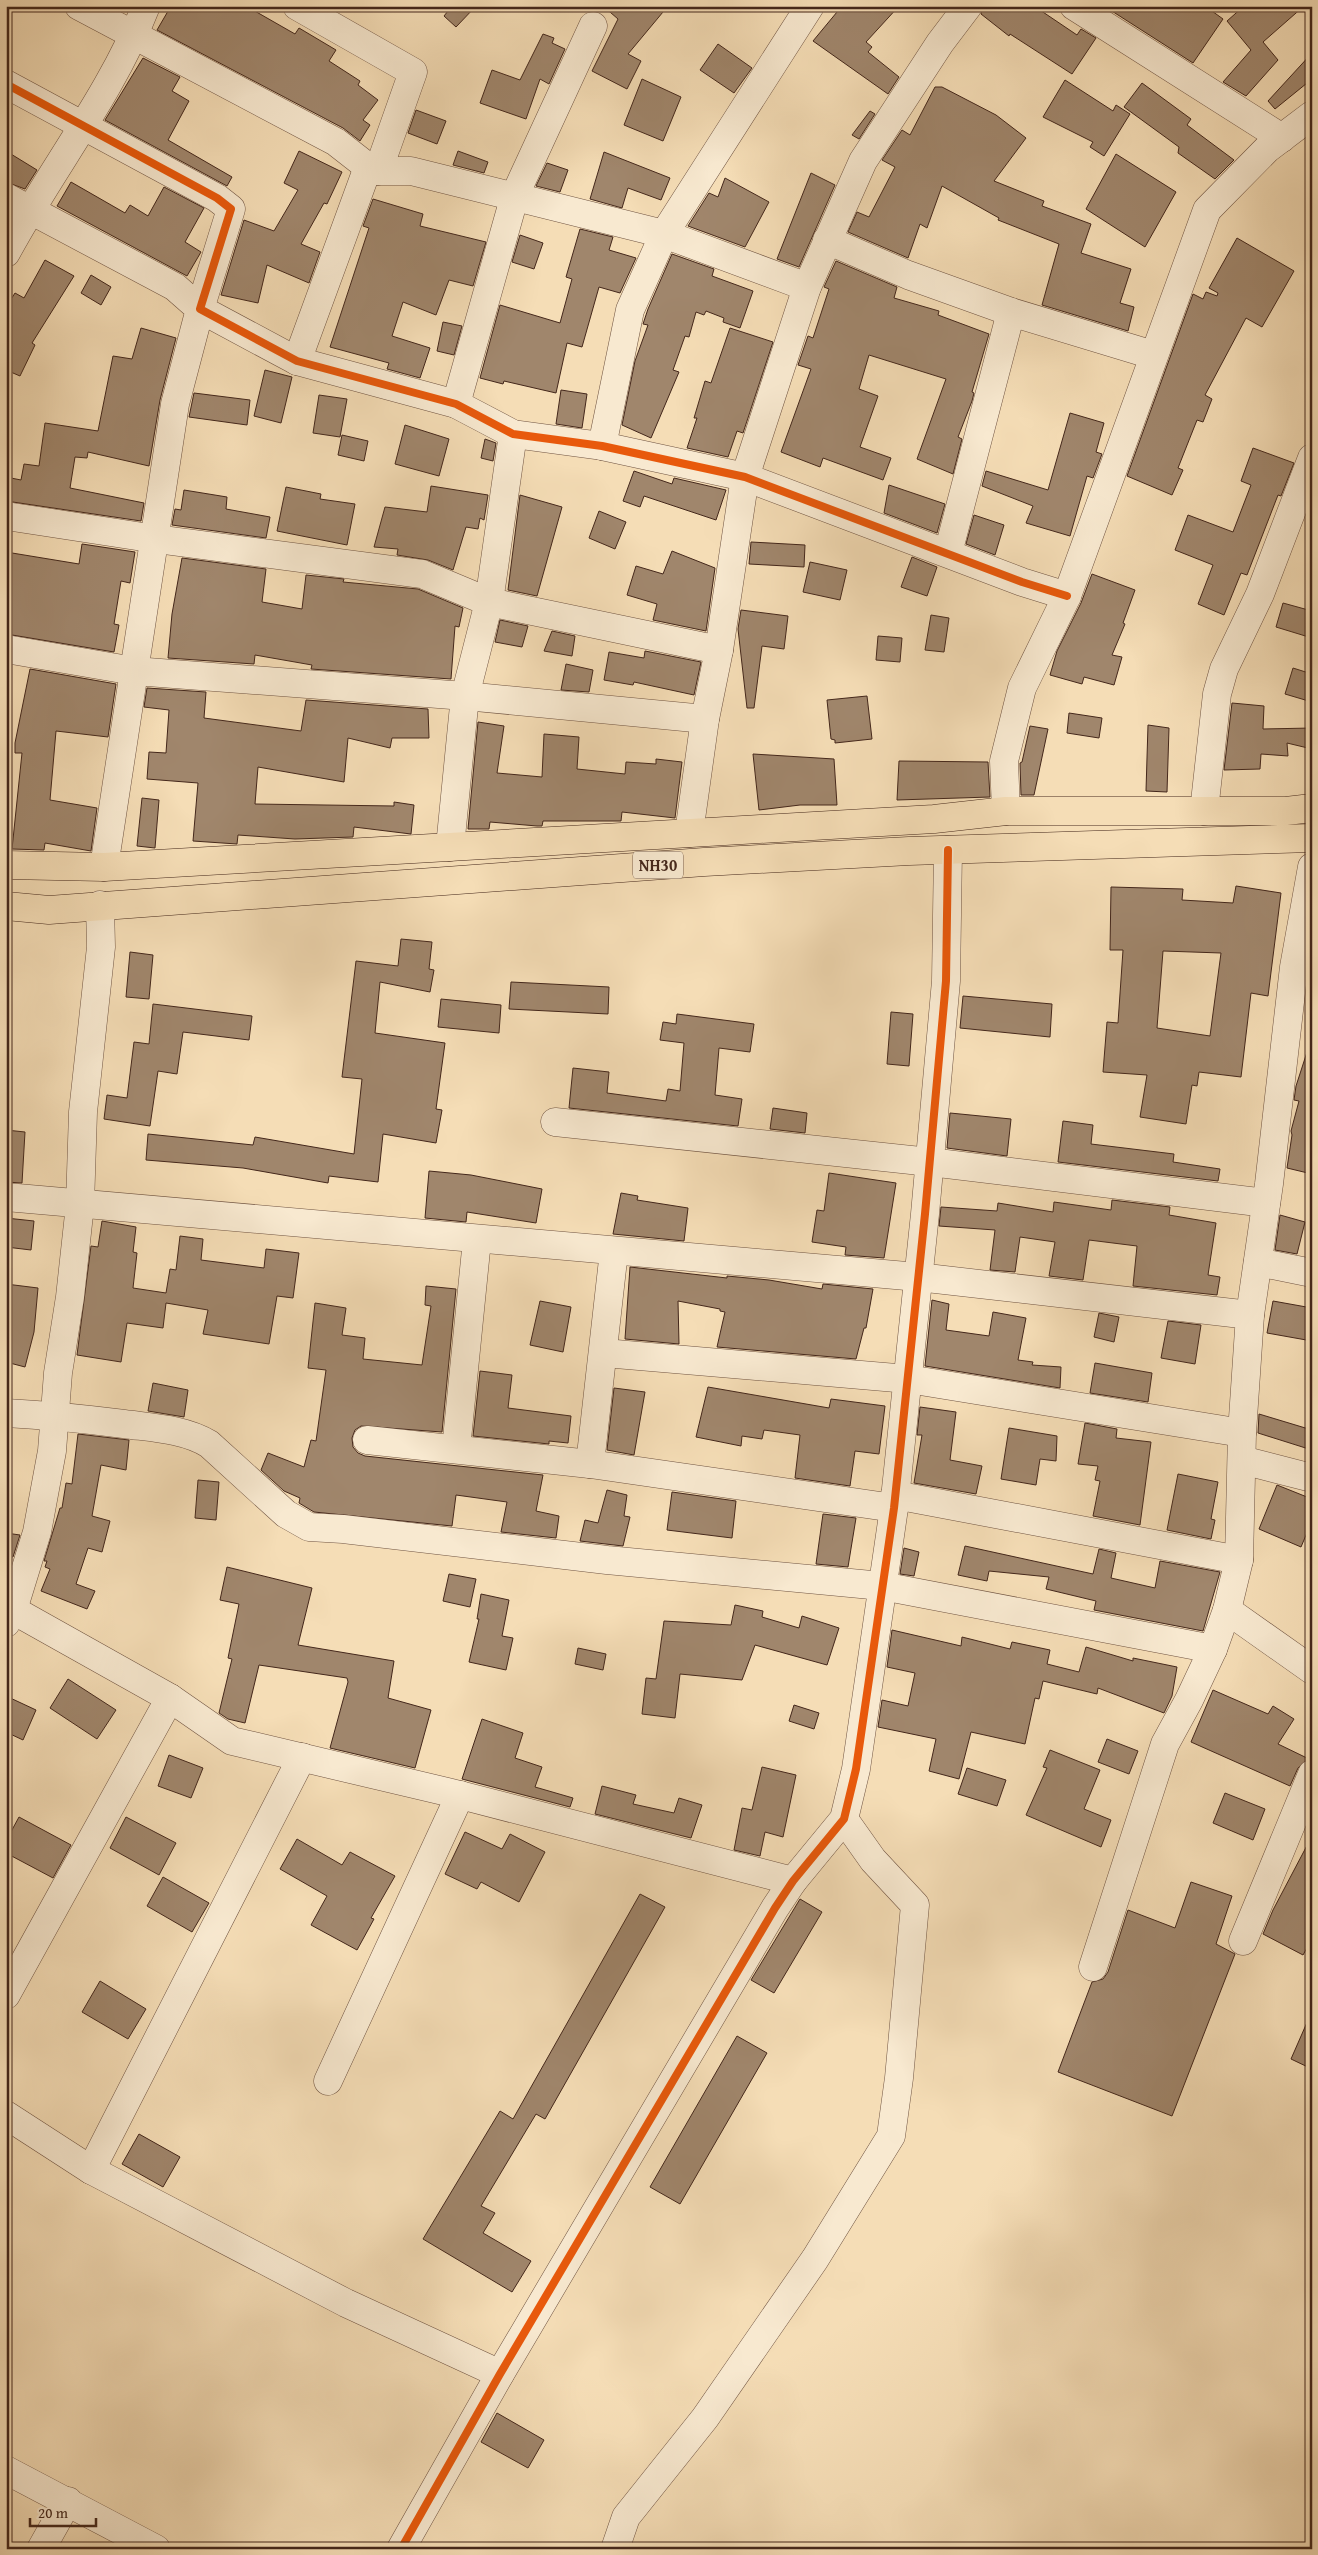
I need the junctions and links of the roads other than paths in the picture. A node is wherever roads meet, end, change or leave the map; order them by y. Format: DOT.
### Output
graph roads {
  1 [pos="79,6"];
  2 [pos="146,6"];
  3 [pos="810,6"];
  4 [pos="968,6"];
  5 [pos="1074,6"];
  6 [pos="303,8"];
  7 [pos="593,26"];
  8 [pos="134,36"];
  9 [pos="6,84"];
  10 [pos="1312,115"];
  11 [pos="84,127"];
  12 [pos="1282,138"];
  13 [pos="373,169"];
  14 [pos="515,196"];
  15 [pos="17,204"];
  16 [pos="664,234"];
  17 [pos="827,240"];
  18 [pos="6,253"];
  19 [pos="807,287"];
  20 [pos="200,309"];
  21 [pos="1011,312"];
  22 [pos="1152,355"];
  23 [pos="297,361"];
  24 [pos="456,404"];
  25 [pos="513,434"];
  26 [pos="602,446"];
  27 [pos="1312,458"];
  28 [pos="745,477"];
  29 [pos="6,516"];
  30 [pos="156,539"];
  31 [pos="948,553"];
  32 [pos="1067,596"];
  33 [pos="489,602"];
  34 [pos="6,649"];
  35 [pos="719,650"];
  36 [pos="134,671"];
  37 [pos="465,696"];
  38 [pos="705,719"];
  39 [pos="1312,808"];
  40 [pos="1006,811"];
  41 [pos="1204,811"];
  42 [pos="689,833"];
  43 [pos="1312,838"];
  44 [pos="450,847"];
  45 [pos="948,850"];
  46 [pos="6,865"];
  47 [pos="104,867"];
  48 [pos="1312,867"];
  49 [pos="100,905"];
  50 [pos="6,906"];
  51 [pos="555,1122"];
  52 [pos="930,1162"];
  53 [pos="6,1197"];
  54 [pos="1266,1203"];
  55 [pos="80,1205"];
  56 [pos="477,1240"];
  57 [pos="614,1252"];
  58 [pos="1258,1262"];
  59 [pos="1312,1273"];
  60 [pos="918,1277"];
  61 [pos="1250,1315"];
  62 [pos="604,1353"];
  63 [pos="908,1379"];
  64 [pos="6,1414"];
  65 [pos="54,1416"];
  66 [pos="367,1440"];
  67 [pos="1242,1446"];
  68 [pos="456,1449"];
  69 [pos="590,1464"];
  70 [pos="1312,1478"];
  71 [pos="894,1501"];
  72 [pos="1239,1560"];
  73 [pos="882,1586"];
  74 [pos="1227,1610"];
  75 [pos="10,1616"];
  76 [pos="1213,1649"];
  77 [pos="1312,1670"];
  78 [pos="170,1698"];
  79 [pos="302,1757"];
  80 [pos="1312,1774"];
  81 [pos="460,1795"];
  82 [pos="844,1819"];
  83 [pos="793,1881"];
  84 [pos="1243,1941"];
  85 [pos="1093,1967"];
  86 [pos="6,1995"];
  87 [pos="328,2082"];
  88 [pos="6,2115"];
  89 [pos="91,2170"];
  90 [pos="500,2374"];
  91 [pos="6,2470"];
  92 [pos="68,2501"];
  93 [pos="41,2549"];
  94 [pos="156,2549"];
  95 [pos="401,2549"];
  96 [pos="615,2549"];
  1 -- 8 [label="street"];
  2 -- 8 [label="street"];
  3 -- 16 [label="street"];
  4 -- 17 [label="street"];
  5 -- 12 [label="street"];
  6 -- 13 [label="street"];
  7 -- 14 [label="street"];
  8 -- 11 [label="street"];
  8 -- 13 [label="street"];
  9 -- 11 [label="street"];
  10 -- 12 [label="street"];
  11 -- 15 [label="street"];
  11 -- 20 [label="street"];
  12 -- 22 [label="street"];
  13 -- 14 [label="street"];
  13 -- 23 [label="street"];
  14 -- 16 [label="street"];
  14 -- 24 [label="street"];
  15 -- 18 [label="street"];
  15 -- 20 [label="street"];
  16 -- 19 [label="street"];
  16 -- 26 [label="street"];
  17 -- 19 [label="street"];
  17 -- 21 [label="street"];
  19 -- 28 [label="street"];
  20 -- 23 [label="street"];
  20 -- 30 [label="street"];
  21 -- 22 [label="street"];
  21 -- 31 [label="street"];
  22 -- 32 [label="street"];
  23 -- 24 [label="street"];
  24 -- 25 [label="street"];
  25 -- 26 [label="street"];
  25 -- 33 [label="street"];
  26 -- 28 [label="street"];
  27 -- 41 [label="street"];
  28 -- 31 [label="street"];
  28 -- 35 [label="street"];
  29 -- 30 [label="street"];
  30 -- 33 [label="street"];
  30 -- 36 [label="street"];
  31 -- 32 [label="street"];
  32 -- 40 [label="street"];
  33 -- 35 [label="street"];
  33 -- 37 [label="street"];
  34 -- 36 [label="street"];
  35 -- 38 [label="street"];
  36 -- 37 [label="street"];
  36 -- 47 [label="street"];
  37 -- 38 [label="street"];
  37 -- 44 [label="street"];
  38 -- 42 [label="street"];
  39 -- 41 [label="highway, NH30"];
  40 -- 41 [label="highway, NH30"];
  40 -- 42 [label="highway, NH30"];
  42 -- 44 [label="highway, NH30"];
  43 -- 45 [label="highway, NH30"];
  44 -- 47 [label="highway, NH30"];
  45 -- 49 [label="highway, NH30"];
  45 -- 52 [label="street"];
  46 -- 47 [label="highway, NH30"];
  48 -- 54 [label="street"];
  49 -- 50 [label="highway, NH30"];
  49 -- 55 [label="street"];
  51 -- 52 [label="street"];
  52 -- 54 [label="street"];
  52 -- 60 [label="street"];
  53 -- 55 [label="street"];
  54 -- 58 [label="street"];
  55 -- 56 [label="street"];
  55 -- 65 [label="street"];
  56 -- 57 [label="street"];
  56 -- 68 [label="street"];
  57 -- 60 [label="street"];
  57 -- 62 [label="street"];
  58 -- 59 [label="street"];
  58 -- 61 [label="street"];
  60 -- 61 [label="street"];
  60 -- 63 [label="street"];
  61 -- 67 [label="street"];
  62 -- 63 [label="street"];
  62 -- 69 [label="street"];
  63 -- 67 [label="street"];
  63 -- 71 [label="street"];
  64 -- 65 [label="street"];
  65 -- 73 [label="street"];
  65 -- 75 [label="street"];
  66 -- 68 [label="street"];
  67 -- 70 [label="street"];
  67 -- 72 [label="street"];
  68 -- 69 [label="street"];
  69 -- 71 [label="street"];
  71 -- 72 [label="street"];
  71 -- 73 [label="street"];
  72 -- 74 [label="street"];
  73 -- 76 [label="street"];
  73 -- 82 [label="street"];
  74 -- 76 [label="street"];
  74 -- 77 [label="street"];
  75 -- 78 [label="street"];
  76 -- 85 [label="street"];
  78 -- 79 [label="street"];
  78 -- 86 [label="street"];
  79 -- 81 [label="street"];
  79 -- 89 [label="street"];
  80 -- 84 [label="street"];
  81 -- 83 [label="street"];
  81 -- 87 [label="street"];
  82 -- 83 [label="street"];
  82 -- 96 [label="street"];
  83 -- 90 [label="street"];
  88 -- 89 [label="street"];
  89 -- 90 [label="street"];
  90 -- 95 [label="street"];
  91 -- 92 [label="street"];
  92 -- 93 [label="street"];
  92 -- 94 [label="street"];
}
